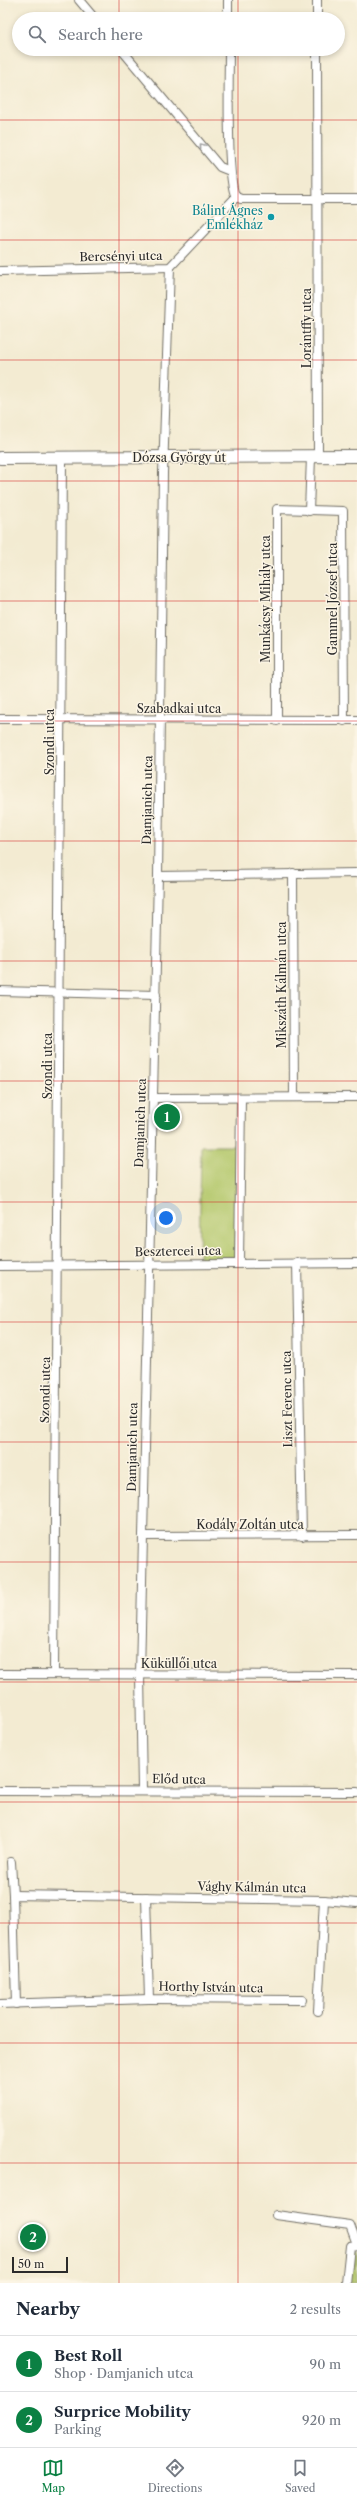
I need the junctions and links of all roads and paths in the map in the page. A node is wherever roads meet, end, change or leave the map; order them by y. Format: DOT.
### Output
graph roads {
  1 [pos="79,0"];
  2 [pos="228,0"];
  3 [pos="317,0"];
  4 [pos="89,12"];
  5 [pos="228,12"];
  6 [pos="317,12"];
  7 [pos="127,56"];
  8 [pos="229,56"];
  9 [pos="317,56"];
  10 [pos="230,171"];
  11 [pos="236,197"];
  12 [pos="318,199"];
  13 [pos="357,199"];
  14 [pos="170,268"];
  15 [pos="0,270"];
  16 [pos="357,456"];
  17 [pos="314,457"];
  18 [pos="0,458"];
  19 [pos="62,458"];
  20 [pos="164,458"];
  21 [pos="309,511"];
  22 [pos="0,719"];
  23 [pos="61,720"];
  24 [pos="160,720"];
  25 [pos="344,720"];
  26 [pos="357,720"];
  27 [pos="277,721"];
  28 [pos="293,873"];
  29 [pos="357,873"];
  30 [pos="158,876"];
  31 [pos="0,991"];
  32 [pos="60,992"];
  33 [pos="156,994"];
  34 [pos="294,1097"];
  35 [pos="357,1097"];
  36 [pos="153,1098"];
  37 [pos="241,1099"];
  38 [pos="239,1262"];
  39 [pos="297,1262"];
  40 [pos="357,1263"];
  41 [pos="148,1264"];
  42 [pos="0,1266"];
  43 [pos="58,1267"];
  44 [pos="143,1536"];
  45 [pos="302,1536"];
  46 [pos="357,1536"];
  47 [pos="0,1674"];
  48 [pos="54,1674"];
  49 [pos="140,1675"];
  50 [pos="357,1675"];
  51 [pos="142,1790"];
  52 [pos="0,1791"];
  53 [pos="357,1792"];
  54 [pos="11,1862"];
  55 [pos="13,1895"];
  56 [pos="146,1897"];
  57 [pos="324,1900"];
  58 [pos="357,1903"];
  59 [pos="150,1999"];
  60 [pos="302,2000"];
  61 [pos="0,2004"];
  62 [pos="16,2004"];
  63 [pos="318,2011"];
  64 [pos="276,2215"];
  65 [pos="357,2245"];
  66 [pos="346,2283"];
  1 -- 4 [label="street"];
  2 -- 5 [label="street"];
  3 -- 6 [label="street"];
  10 -- 7 [label="street, one-way"];
  8 -- 10 [label="street"];
  9 -- 12 [label="street, Lorántffy utca"];
  10 -- 11 [label="street"];
  11 -- 12 [label="street"];
  11 -- 14 [label="street, Bercsényi utca"];
  12 -- 13 [label="street"];
  12 -- 17 [label="street, Lorántffy utca"];
  14 -- 15 [label="street, Bercsényi utca"];
  14 -- 20 [label="street, Damjanich utca"];
  16 -- 17 [label="main road, Dózsa György út"];
  17 -- 20 [label="main road, Dózsa György út"];
  17 -- 21 [label="street, Lorántffy utca"];
  18 -- 19 [label="main road, Dózsa György út"];
  19 -- 20 [label="main road, Dózsa György út"];
  19 -- 23 [label="street, Szondi utca"];
  20 -- 24 [label="street, Damjanich utca"];
  21 -- 25 [label="street, Gammel József utca"];
  21 -- 27 [label="street, Munkácsy Mihály utca"];
  22 -- 23 [label="street, Szabadkai utca"];
  23 -- 24 [label="street, Szabadkai utca"];
  23 -- 32 [label="street, Szondi utca"];
  24 -- 27 [label="street, Szabadkai utca"];
  24 -- 30 [label="street, Damjanich utca"];
  25 -- 26 [label="street, Szabadkai utca"];
  25 -- 27 [label="street, Szabadkai utca"];
  28 -- 29 [label="street"];
  28 -- 30 [label="street"];
  28 -- 34 [label="street, Mikszáth Kálmán utca"];
  30 -- 33 [label="street, Damjanich utca"];
  31 -- 32 [label="street"];
  32 -- 33 [label="street"];
  32 -- 43 [label="street, Szondi utca"];
  33 -- 36 [label="street, Damjanich utca"];
  34 -- 35 [label="street"];
  34 -- 37 [label="street"];
  36 -- 37 [label="street"];
  36 -- 41 [label="street, Damjanich utca"];
  37 -- 38 [label="street"];
  38 -- 39 [label="street, Besztercei utca"];
  38 -- 41 [label="street, Besztercei utca"];
  39 -- 40 [label="street, Besztercei utca"];
  39 -- 45 [label="street, Liszt Ferenc utca"];
  41 -- 43 [label="street, Besztercei utca"];
  41 -- 44 [label="street, Damjanich utca"];
  42 -- 43 [label="street, Besztercei utca"];
  43 -- 48 [label="street, Szondi utca"];
  44 -- 45 [label="street, Kodály Zoltán utca"];
  44 -- 49 [label="street, Damjanich utca"];
  45 -- 46 [label="street, Kodály Zoltán utca"];
  47 -- 48 [label="street, Küküllői utca"];
  48 -- 49 [label="street, Küküllői utca"];
  49 -- 50 [label="street, Küküllői utca"];
  49 -- 51 [label="street, Damjanich utca"];
  51 -- 52 [label="street, Előd utca"];
  51 -- 53 [label="street, Előd utca"];
  54 -- 55 [label="street"];
  55 -- 56 [label="street, Vághy Kálmán utca"];
  55 -- 62 [label="street"];
  56 -- 57 [label="street, Vághy Kálmán utca"];
  56 -- 59 [label="street, Horthy István utca"];
  57 -- 58 [label="street, Vághy Kálmán utca"];
  57 -- 63 [label="street"];
  59 -- 60 [label="street, Horthy István utca"];
  59 -- 62 [label="street"];
  61 -- 62 [label="street"];
  64 -- 65 [label="street"];
  65 -- 66 [label="street"];
}
